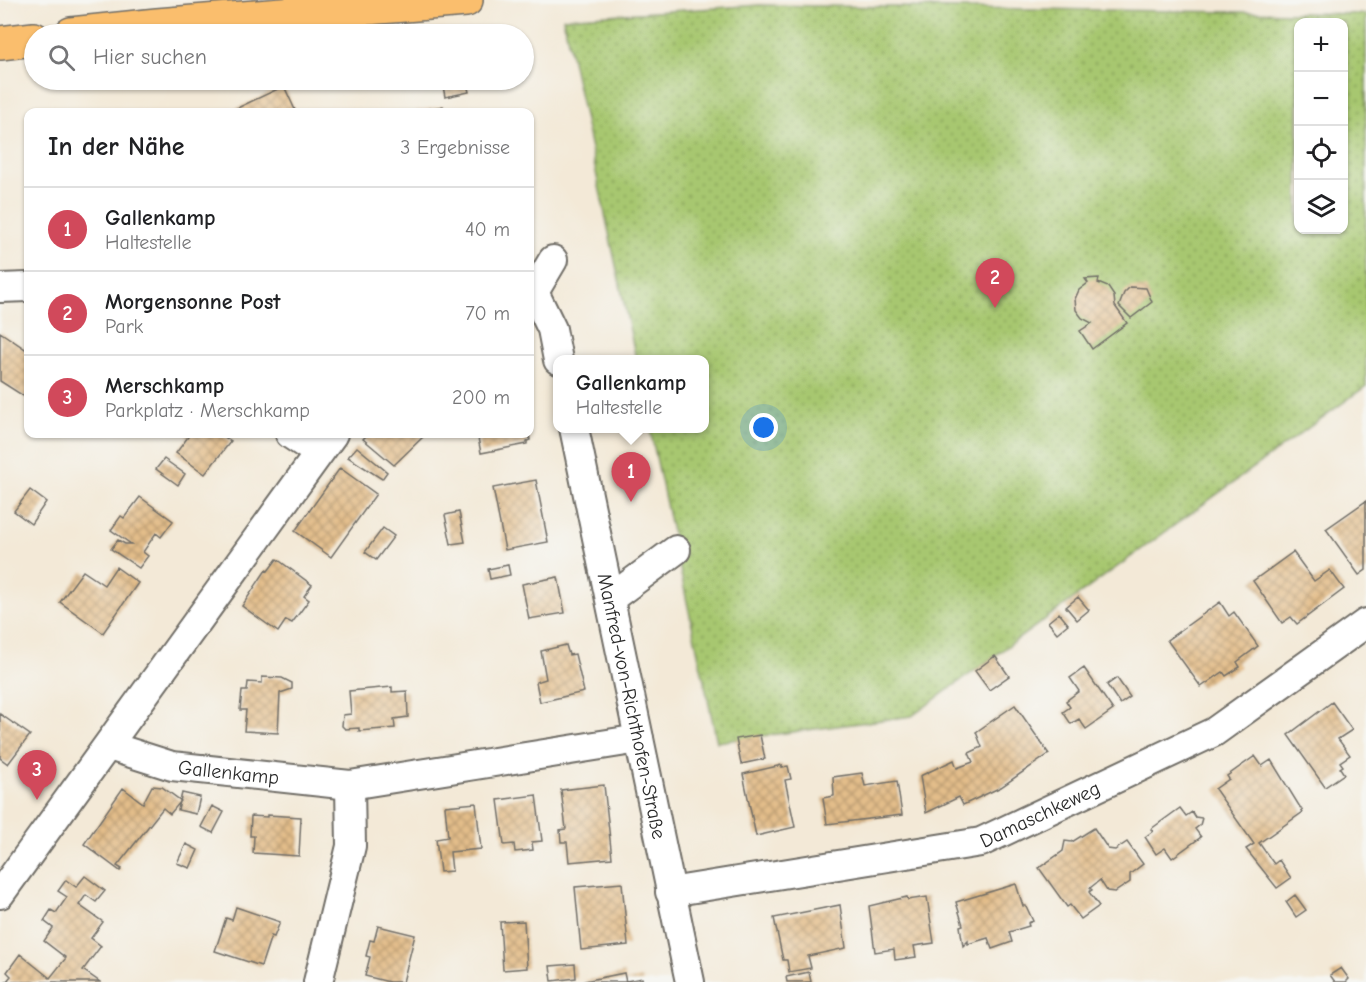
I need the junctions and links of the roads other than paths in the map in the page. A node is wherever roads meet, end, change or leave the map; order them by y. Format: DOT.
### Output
graph roads {
  1 [pos="466,0"];
  2 [pos="169,24"];
  3 [pos="24,40"];
  4 [pos="0,42"];
  5 [pos="553,260"];
  6 [pos="24,287"];
  7 [pos="0,288"];
  8 [pos="534,289"];
  9 [pos="534,296"];
  10 [pos="557,355"];
  11 [pos="575,433"];
  12 [pos="306,438"];
  13 [pos="325,443"];
  14 [pos="676,550"];
  15 [pos="611,598"];
  16 [pos="1366,623"];
  17 [pos="639,739"];
  18 [pos="109,746"];
  19 [pos="350,785"];
  20 [pos="670,892"];
  21 [pos="0,894"];
  22 [pos="318,982"];
  23 [pos="690,982"];
  1 -- 2 [label="highway"];
  3 -- 4 [label="highway"];
  5 -- 8 [label="street"];
  6 -- 7 [label="street"];
  9 -- 10 [label="street"];
  11 -- 15 [label="street, Manfred-von-Richthofen-Straße"];
  12 -- 13 [label="street"];
  13 -- 18 [label="street"];
  14 -- 15 [label="street"];
  15 -- 17 [label="street, Manfred-von-Richthofen-Straße"];
  16 -- 20 [label="street, Damaschkeweg"];
  17 -- 19 [label="street, Gallenkamp"];
  17 -- 20 [label="street, Manfred-von-Richthofen-Straße"];
  18 -- 19 [label="street, Gallenkamp"];
  18 -- 21 [label="street"];
  19 -- 22 [label="street"];
  20 -- 23 [label="street, Manfred-von-Richthofen-Straße"];
}
